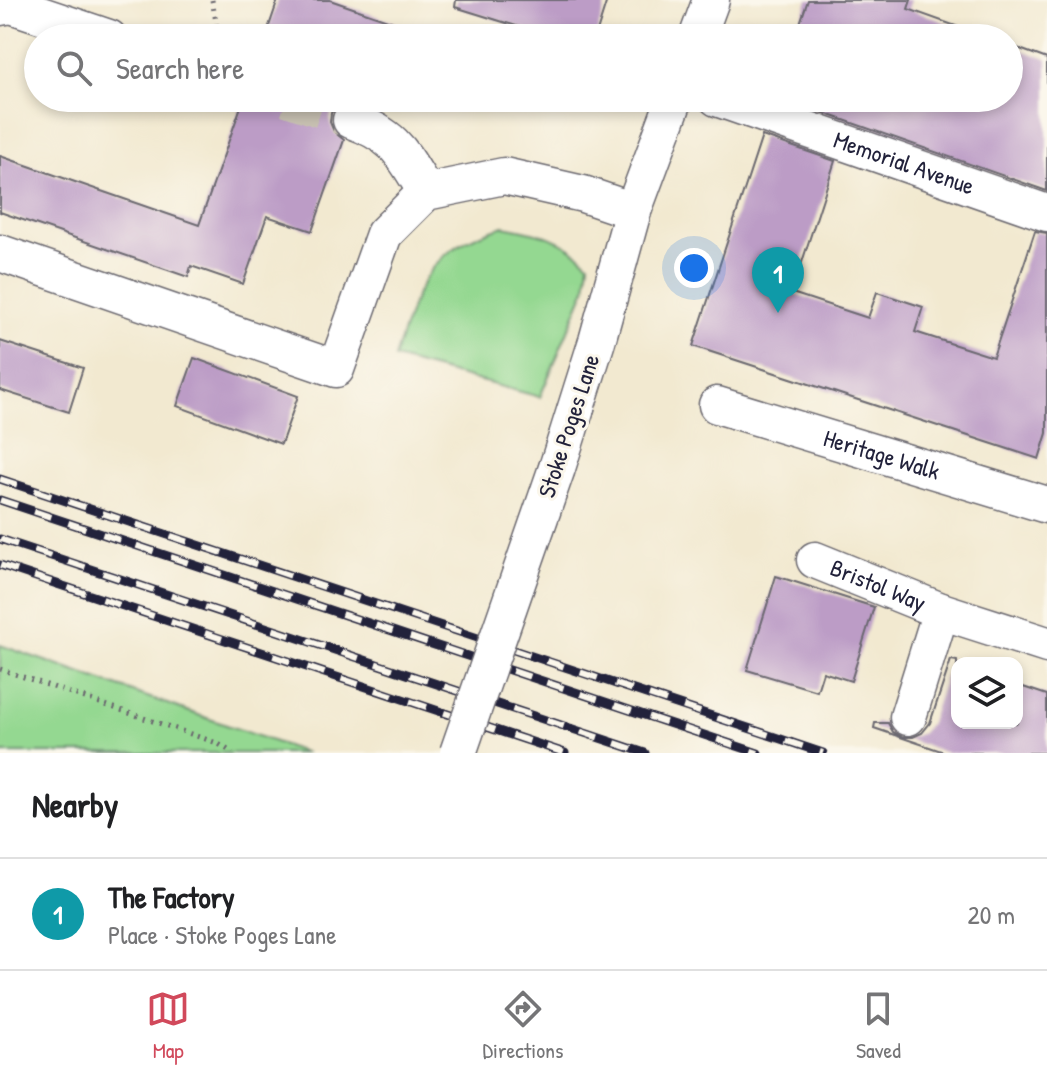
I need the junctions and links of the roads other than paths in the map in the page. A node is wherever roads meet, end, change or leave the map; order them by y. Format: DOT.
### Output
graph roads {
  1 [pos="711,0"];
  2 [pos="0,7"];
  3 [pos="67,24"];
  4 [pos="702,24"];
  5 [pos="670,112"];
  6 [pos="757,112"];
  7 [pos="351,120"];
  8 [pos="426,192"];
  9 [pos="633,211"];
  10 [pos="1047,213"];
  11 [pos="0,253"];
  12 [pos="717,405"];
  13 [pos="1047,505"];
  14 [pos="815,560"];
  15 [pos="941,611"];
  16 [pos="1047,645"];
  17 [pos="908,717"];
  18 [pos="458,753"];
  1 -- 4 [label="street"];
  2 -- 3 [label="street"];
  5 -- 9 [label="street, Stoke Poges Lane"];
  6 -- 10 [label="street, Memorial Avenue"];
  7 -- 8 [label="street"];
  8 -- 9 [label="street"];
  8 -- 11 [label="street"];
  9 -- 18 [label="street, Stoke Poges Lane, bridge"];
  12 -- 13 [label="street, Heritage Walk"];
  14 -- 15 [label="street, Bristol Way"];
  15 -- 16 [label="street, Bristol Way"];
  15 -- 17 [label="street, Bristol Way"];
}
